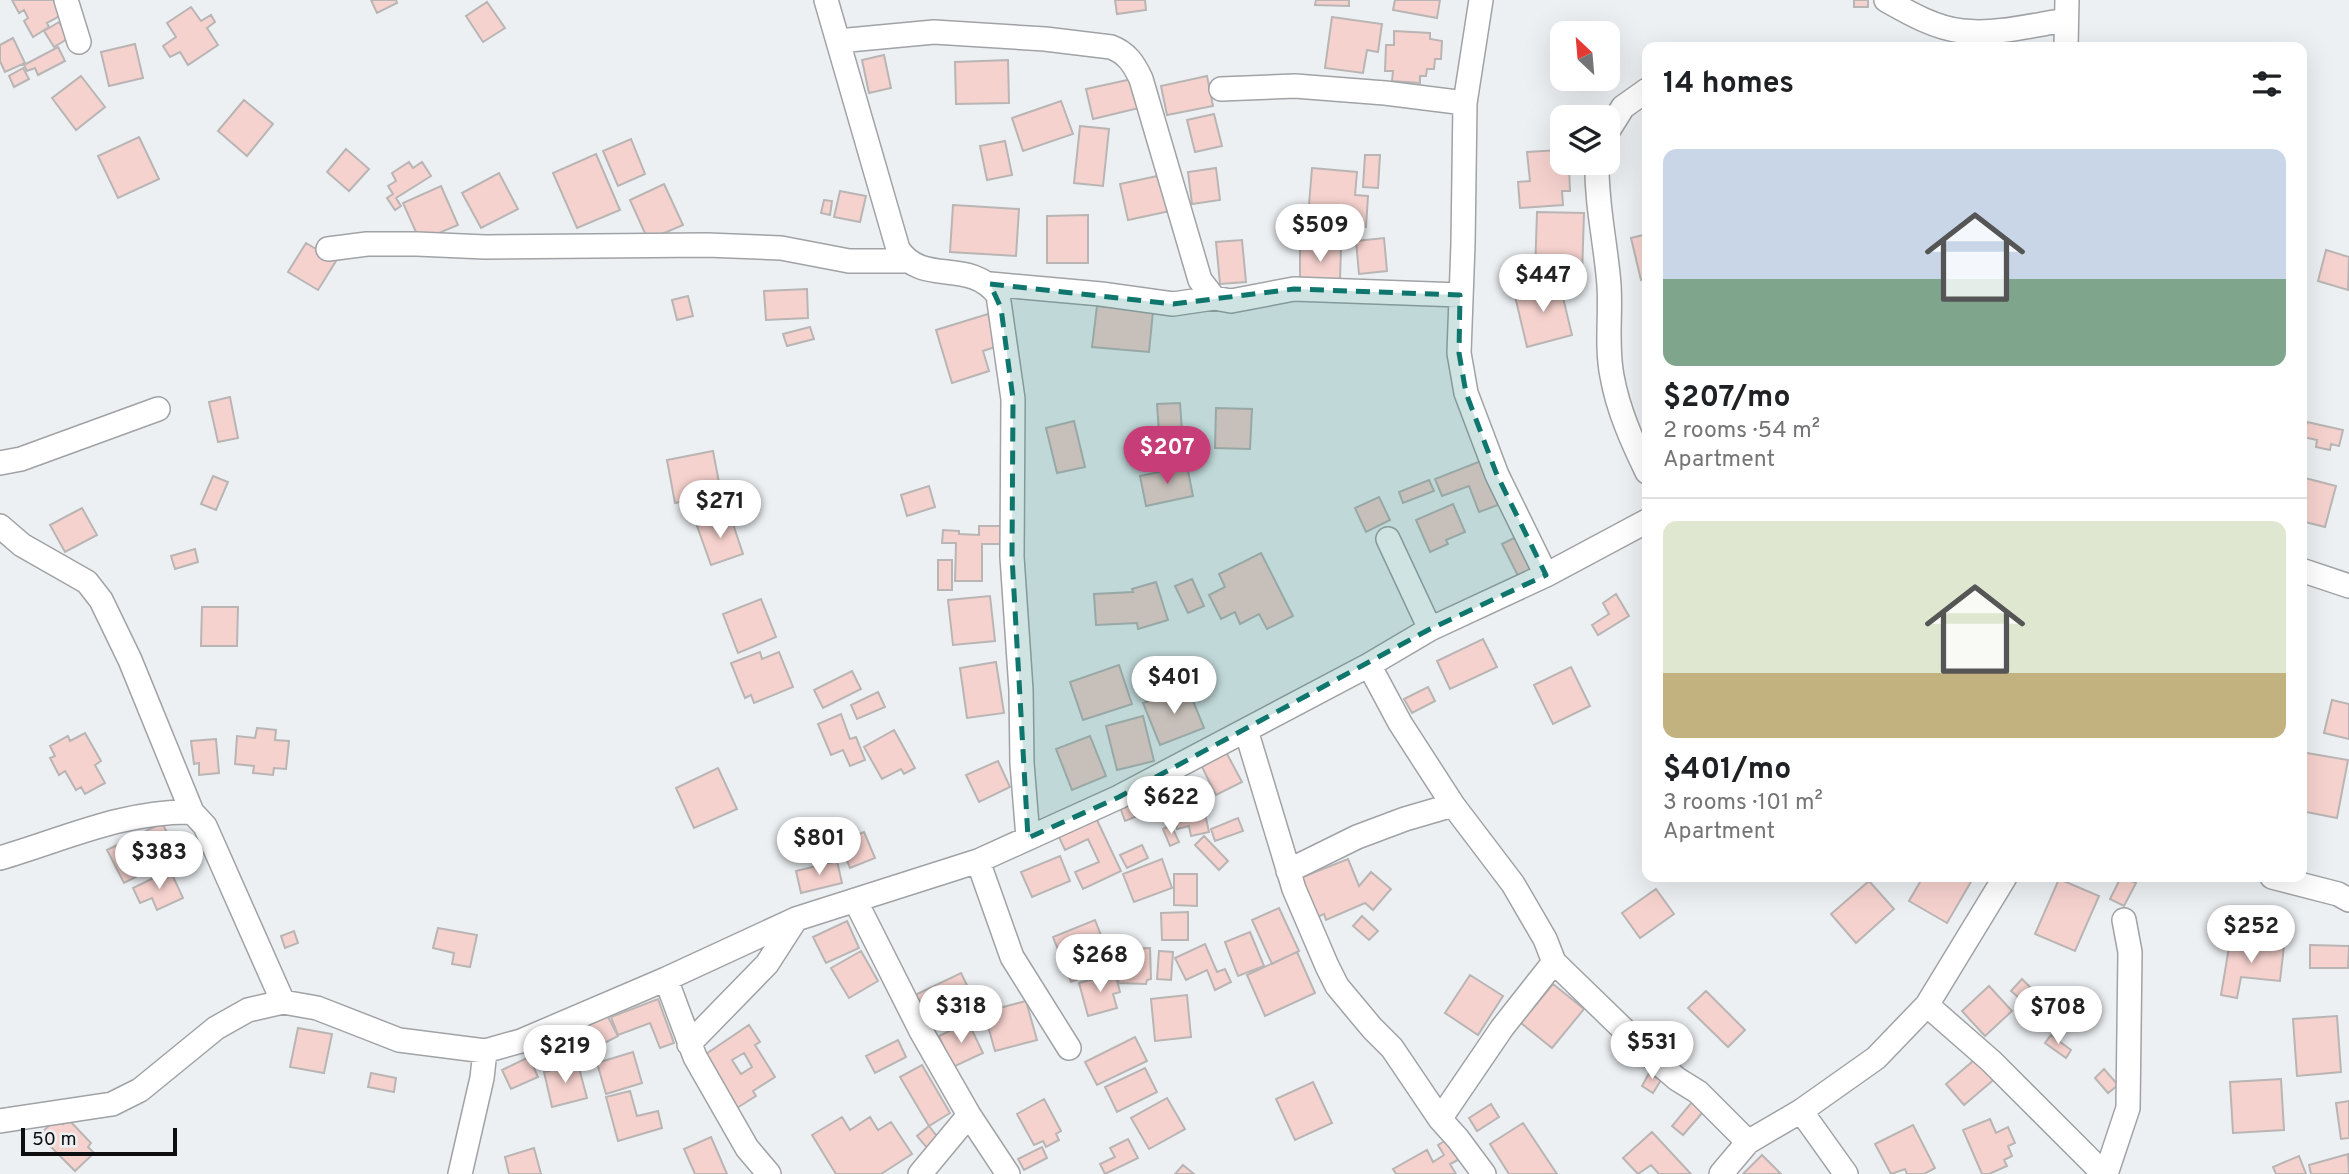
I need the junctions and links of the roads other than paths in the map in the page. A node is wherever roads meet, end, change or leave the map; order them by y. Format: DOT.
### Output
graph roads {
  1 [pos="66,0"];
  2 [pos="826,0"];
  3 [pos="1482,0"];
  4 [pos="1886,0"];
  5 [pos="2066,10"];
  6 [pos="838,41"];
  7 [pos="79,42"];
  8 [pos="2066,42"];
  9 [pos="1221,89"];
  10 [pos="1642,94"];
  11 [pos="1465,103"];
  12 [pos="1620,112"];
  13 [pos="1597,175"];
  14 [pos="328,248"];
  15 [pos="906,261"];
  16 [pos="990,284"];
  17 [pos="1460,295"];
  18 [pos="1214,298"];
  19 [pos="158,409"];
  20 [pos="1642,461"];
  21 [pos="0,463"];
  22 [pos="1642,525"];
  23 [pos="0,526"];
  24 [pos="1388,539"];
  25 [pos="2307,572"];
  26 [pos="1546,575"];
  27 [pos="2349,586"];
  28 [pos="1430,629"];
  29 [pos="1369,664"];
  30 [pos="1246,730"];
  31 [pos="1452,805"];
  32 [pos="192,812"];
  33 [pos="1028,838"];
  34 [pos="0,858"];
  35 [pos="978,860"];
  36 [pos="1289,871"];
  37 [pos="2002,882"];
  38 [pos="2287,882"];
  39 [pos="855,900"];
  40 [pos="2349,900"];
  41 [pos="796,919"];
  42 [pos="2124,920"];
  43 [pos="1554,962"];
  44 [pos="666,979"];
  45 [pos="283,1002"];
  46 [pos="1927,1005"];
  47 [pos="689,1044"];
  48 [pos="1069,1048"];
  49 [pos="485,1051"];
  50 [pos="1801,1111"];
  51 [pos="969,1115"];
  52 [pos="1440,1119"];
  53 [pos="0,1121"];
  54 [pos="1748,1142"];
  55 [pos="460,1174"];
  56 [pos="769,1174"];
  57 [pos="920,1174"];
  58 [pos="1008,1174"];
  59 [pos="1484,1174"];
  60 [pos="1721,1174"];
  61 [pos="1846,1174"];
  62 [pos="2105,1174"];
  1 -- 7 [label="street"];
  2 -- 6 [label="street"];
  3 -- 11 [label="street"];
  4 -- 5 [label="street"];
  5 -- 8 [label="street"];
  6 -- 15 [label="street"];
  6 -- 18 [label="street"];
  9 -- 11 [label="street"];
  10 -- 12 [label="street"];
  11 -- 17 [label="street"];
  13 -- 20 [label="street"];
  14 -- 15 [label="street"];
  15 -- 16 [label="street"];
  16 -- 18 [label="street"];
  16 -- 33 [label="street"];
  17 -- 18 [label="street"];
  17 -- 26 [label="street"];
  19 -- 21 [label="street"];
  22 -- 26 [label="street"];
  23 -- 32 [label="street"];
  24 -- 28 [label="street"];
  25 -- 27 [label="street"];
  26 -- 28 [label="street"];
  28 -- 29 [label="street"];
  29 -- 30 [label="street"];
  29 -- 31 [label="street"];
  30 -- 33 [label="street"];
  30 -- 36 [label="street"];
  31 -- 36 [label="street"];
  31 -- 43 [label="street"];
  32 -- 34 [label="street"];
  32 -- 45 [label="street"];
  33 -- 35 [label="street"];
  35 -- 39 [label="street"];
  35 -- 48 [label="street"];
  36 -- 52 [label="street"];
  37 -- 46 [label="street"];
  38 -- 40 [label="street"];
  39 -- 41 [label="street"];
  39 -- 51 [label="street"];
  41 -- 44 [label="street"];
  41 -- 47 [label="street"];
  42 -- 62 [label="street"];
  43 -- 52 [label="street"];
  43 -- 54 [label="street"];
  44 -- 47 [label="street"];
  44 -- 49 [label="street"];
  45 -- 49 [label="street"];
  45 -- 53 [label="street"];
  46 -- 50 [label="street"];
  46 -- 62 [label="street"];
  47 -- 56 [label="street"];
  49 -- 55 [label="street"];
  50 -- 54 [label="street"];
  50 -- 61 [label="street"];
  51 -- 57 [label="street"];
  51 -- 58 [label="street"];
  52 -- 59 [label="street"];
  54 -- 60 [label="street"];
}
